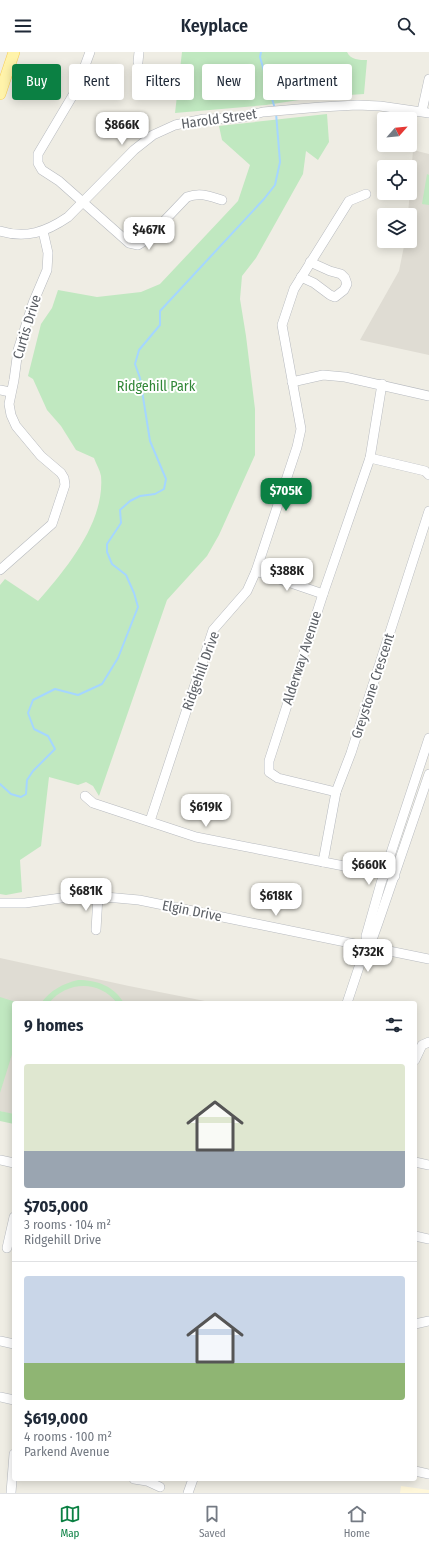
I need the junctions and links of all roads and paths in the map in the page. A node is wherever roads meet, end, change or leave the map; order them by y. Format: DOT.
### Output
graph roads {
  1 [pos="14,52"];
  2 [pos="90,52"];
  3 [pos="139,52"];
  4 [pos="138,62"];
  5 [pos="429,79"];
  6 [pos="0,94"];
  7 [pos="426,112"];
  8 [pos="366,194"];
  9 [pos="222,200"];
  10 [pos="82,203"];
  11 [pos="0,231"];
  12 [pos="43,231"];
  13 [pos="310,262"];
  14 [pos="301,277"];
  15 [pos="292,382"];
  16 [pos="382,384"];
  17 [pos="0,390"];
  18 [pos="10,392"];
  19 [pos="429,396"];
  20 [pos="370,458"];
  21 [pos="429,475"];
  22 [pos="429,511"];
  23 [pos="0,570"];
  24 [pos="256,571"];
  25 [pos="323,594"];
  26 [pos="429,738"];
  27 [pos="429,774"];
  28 [pos="413,786"];
  29 [pos="426,790"];
  30 [pos="336,792"];
  31 [pos="85,796"];
  32 [pos="150,821"];
  33 [pos="323,862"];
  34 [pos="384,874"];
  35 [pos="395,876"];
  36 [pos="98,896"];
  37 [pos="0,904"];
  38 [pos="96,930"];
  39 [pos="366,946"];
  40 [pos="429,959"];
  41 [pos="348,1001"];
  42 [pos="429,1042"];
  43 [pos="417,1056"];
  44 [pos="0,1160"];
  45 [pos="417,1162"];
  46 [pos="12,1163"];
  47 [pos="429,1165"];
  48 [pos="12,1226"];
  49 [pos="417,1236"];
  50 [pos="429,1239"];
  51 [pos="7,1249"];
  52 [pos="429,1321"];
  53 [pos="417,1324"];
  54 [pos="0,1341"];
  55 [pos="12,1344"];
  56 [pos="0,1397"];
  57 [pos="12,1400"];
  58 [pos="417,1471"];
  59 [pos="429,1474"];
  60 [pos="12,1481"];
  61 [pos="147,1481"];
  62 [pos="192,1481"];
  63 [pos="160,1487"];
  64 [pos="11,1493"];
  65 [pos="188,1493"];
  1 -- 6 [label="main road"];
  2 -- 10 [label="street"];
  3 -- 4 [label="street"];
  5 -- 7 [label="street"];
  7 -- 10 [label="street, Harold Street"];
  8 -- 13 [label="street, Ridgehill Drive"];
  9 -- 10 [label="street"];
  10 -- 12 [label="street, Harold Street"];
  11 -- 12 [label="street, Harold Street"];
  12 -- 18 [label="street, Curtis Drive"];
  13 -- 14 [label="street, Ridgehill Drive"];
  13 -- 14 [label="street"];
  14 -- 15 [label="street, Ridgehill Drive"];
  15 -- 16 [label="street"];
  15 -- 24 [label="street, Ridgehill Drive"];
  16 -- 19 [label="street"];
  16 -- 20 [label="street, Alderway Avenue"];
  17 -- 18 [label="street"];
  18 -- 23 [label="street, Curtis Drive"];
  20 -- 21 [label="street"];
  20 -- 25 [label="street, Alderway Avenue"];
  22 -- 30 [label="street, Greystone Crescent"];
  24 -- 25 [label="street"];
  24 -- 32 [label="street, Ridgehill Drive"];
  25 -- 30 [label="street, Alderway Avenue"];
  26 -- 28 [label="street"];
  27 -- 29 [label="street"];
  28 -- 29 [label="street"];
  28 -- 34 [label="street"];
  29 -- 35 [label="street"];
  30 -- 33 [label="street, Greystone Crescent"];
  31 -- 32 [label="street"];
  32 -- 33 [label="street"];
  33 -- 34 [label="street"];
  34 -- 35 [label="street"];
  34 -- 39 [label="street"];
  35 -- 39 [label="street"];
  36 -- 37 [label="street, Elgin Drive"];
  36 -- 38 [label="street"];
  36 -- 39 [label="street, Elgin Drive"];
  39 -- 40 [label="street, Elgin Drive"];
  39 -- 41 [label="street"];
  42 -- 43 [label="street"];
  44 -- 46 [label="street"];
  45 -- 47 [label="street"];
  48 -- 51 [label="street"];
  49 -- 50 [label="street"];
  52 -- 53 [label="street"];
  54 -- 55 [label="street"];
  56 -- 57 [label="street"];
  58 -- 59 [label="street"];
  60 -- 64 [label="street"];
  61 -- 63 [label="street"];
  62 -- 65 [label="street"];
}
